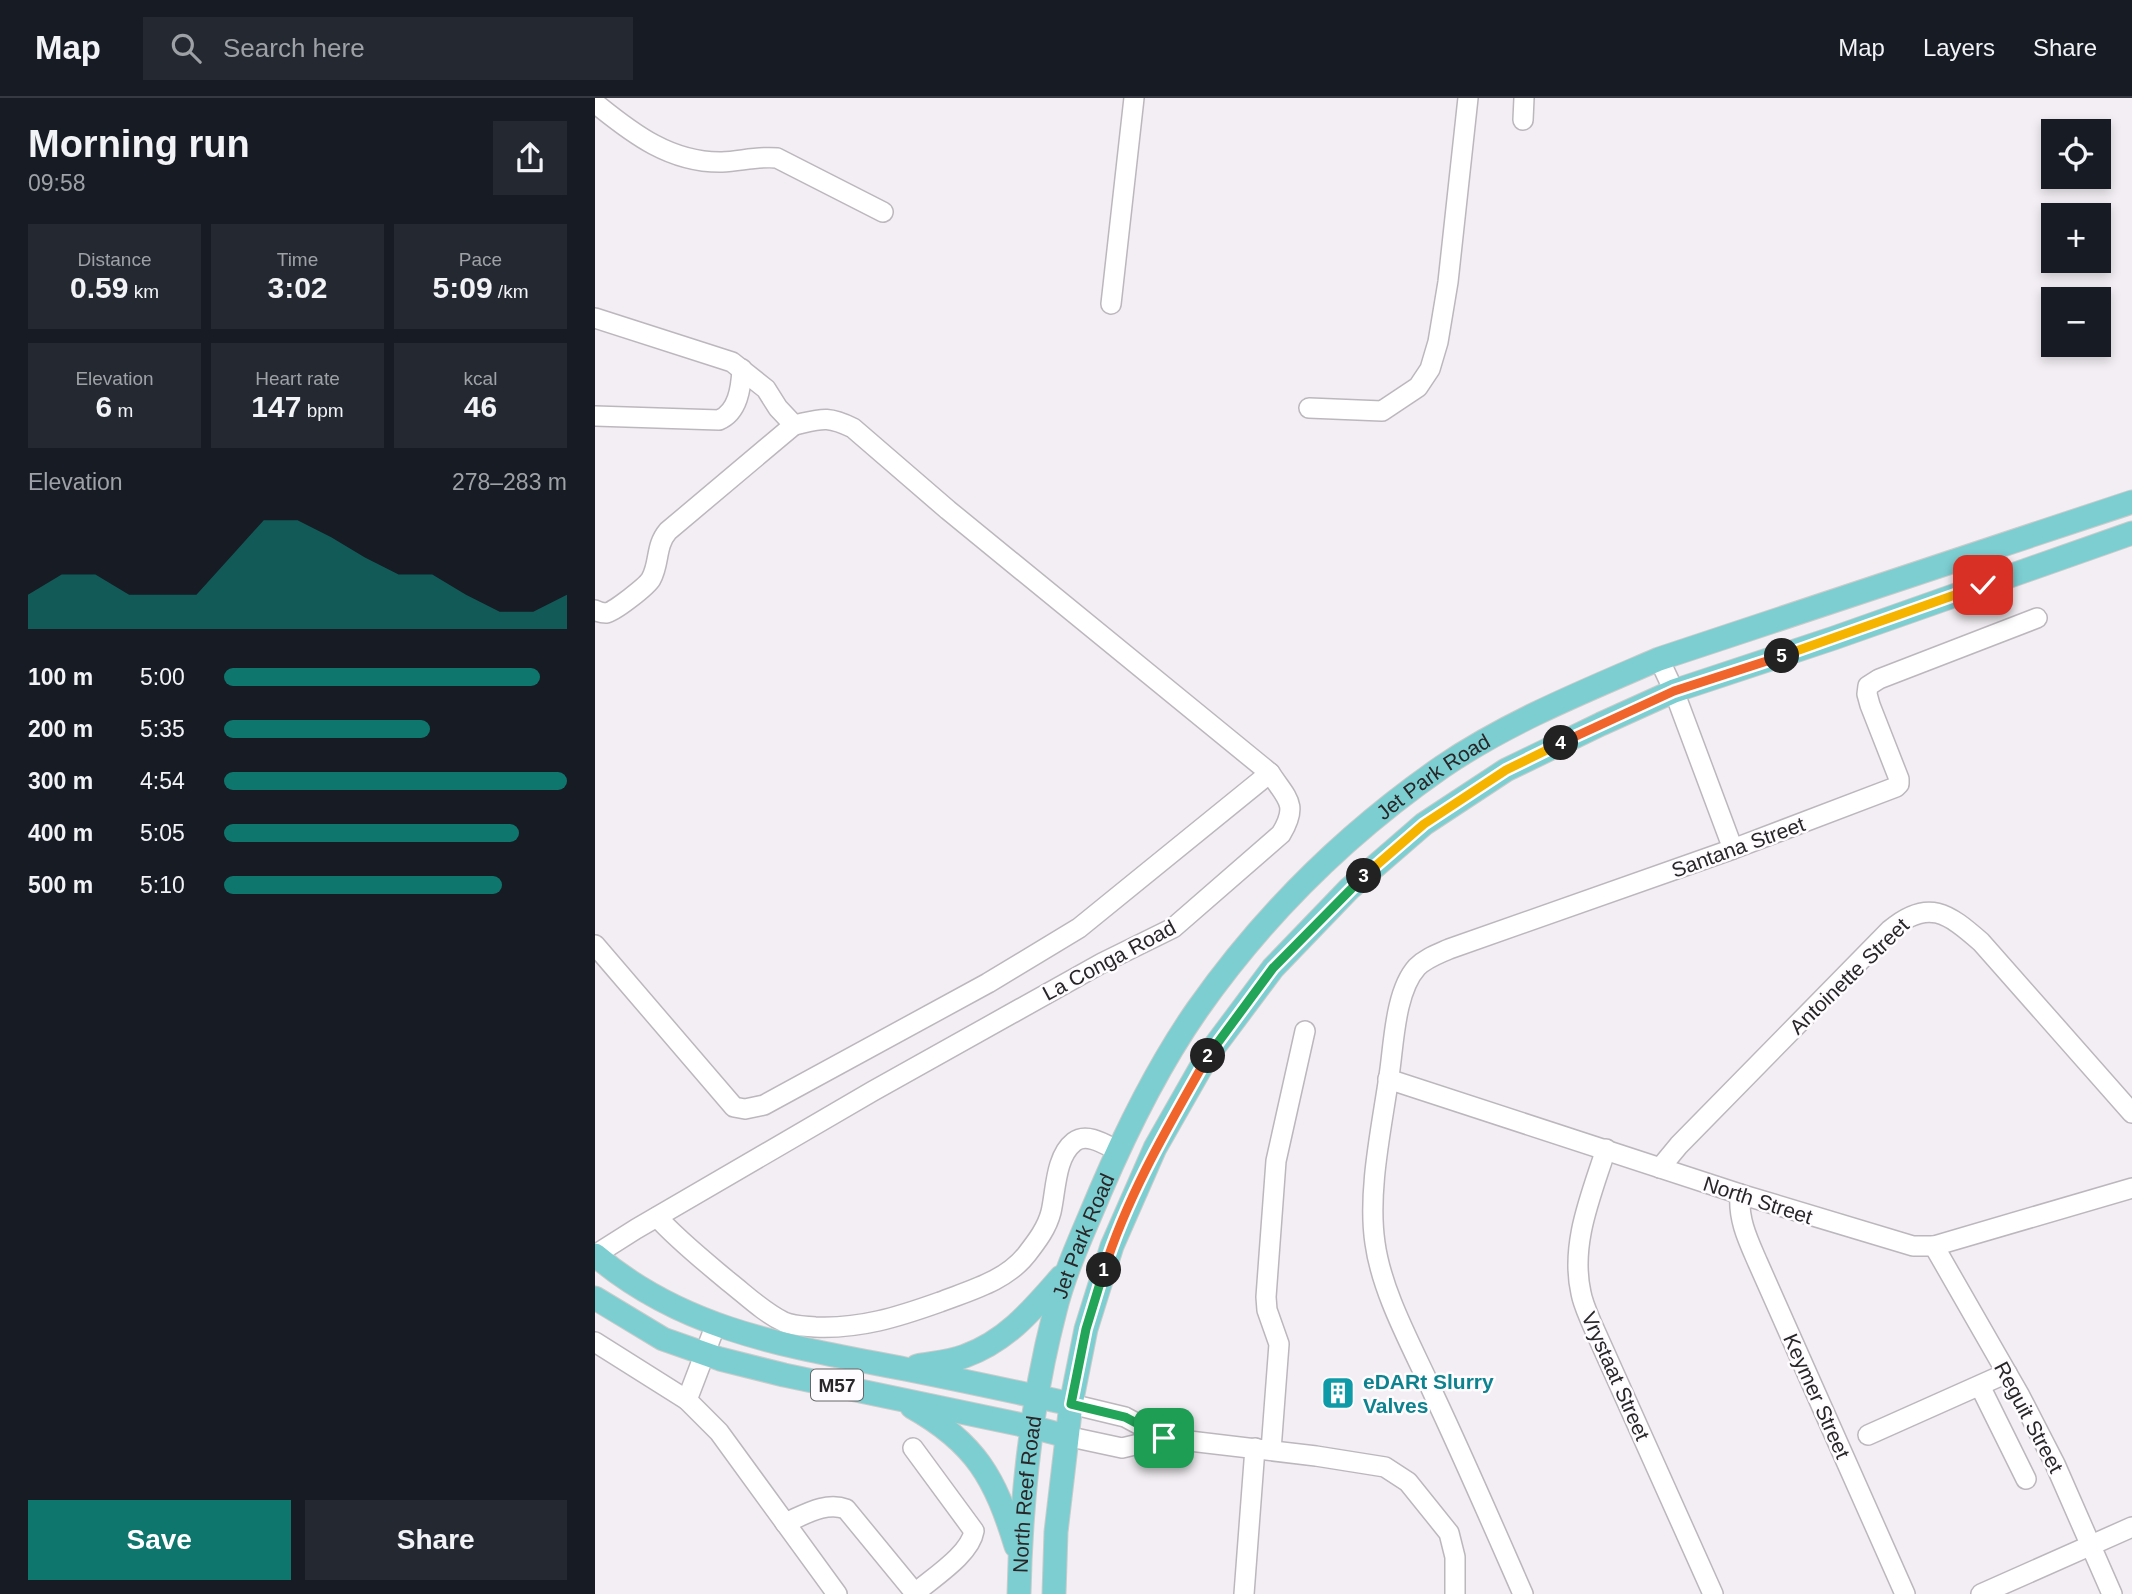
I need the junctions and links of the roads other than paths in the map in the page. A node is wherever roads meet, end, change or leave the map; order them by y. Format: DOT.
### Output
graph roads {
  1 [pos="1134,98"];
  2 [pos="1468,98"];
  3 [pos="1524,98"];
  4 [pos="595,103"];
  5 [pos="1523,120"];
  6 [pos="883,212"];
  7 [pos="1111,304"];
  8 [pos="595,318"];
  9 [pos="741,369"];
  10 [pos="1309,408"];
  11 [pos="595,416"];
  12 [pos="794,425"];
  13 [pos="2132,502"];
  14 [pos="2132,533"];
  15 [pos="596,612"];
  16 [pos="2037,618"];
  17 [pos="1659,659"];
  18 [pos="1674,691"];
  19 [pos="1270,773"];
  20 [pos="1733,849"];
  21 [pos="595,945"];
  22 [pos="1305,1031"];
  23 [pos="1388,1079"];
  24 [pos="2132,1113"];
  25 [pos="1606,1149"];
  26 [pos="1118,1151"];
  27 [pos="1660,1168"];
  28 [pos="2132,1188"];
  29 [pos="1740,1194"];
  30 [pos="657,1217"];
  31 [pos="1934,1246"];
  32 [pos="595,1255"];
  33 [pos="1067,1269"];
  34 [pos="595,1298"];
  35 [pos="716,1324"];
  36 [pos="595,1342"];
  37 [pos="705,1354"];
  38 [pos="904,1369"];
  39 [pos="2007,1373"];
  40 [pos="1980,1386"];
  41 [pos="1037,1396"];
  42 [pos="895,1398"];
  43 [pos="687,1400"];
  44 [pos="1071,1404"];
  45 [pos="1032,1427"];
  46 [pos="1868,1435"];
  47 [pos="1066,1436"];
  48 [pos="1164,1438"];
  49 [pos="913,1448"];
  50 [pos="1263,1449"];
  51 [pos="2026,1479"];
  52 [pos="786,1523"];
  53 [pos="2132,1527"];
  54 [pos="2091,1546"];
  55 [pos="1019,1559"];
  56 [pos="918,1592"];
  57 [pos="837,1594"];
  58 [pos="1019,1594"];
  59 [pos="1054,1594"];
  60 [pos="1244,1594"];
  61 [pos="1455,1594"];
  62 [pos="1523,1594"];
  63 [pos="1713,1594"];
  64 [pos="1905,1594"];
  65 [pos="1981,1594"];
  66 [pos="2112,1594"];
  1 -- 7 [label="street"];
  2 -- 10 [label="street"];
  3 -- 5 [label="street"];
  4 -- 6 [label="street"];
  8 -- 9 [label="street"];
  9 -- 11 [label="street"];
  9 -- 12 [label="street"];
  12 -- 15 [label="street"];
  12 -- 19 [label="street, La Conga Road"];
  13 -- 17 [label="main road, Jet Park Road"];
  14 -- 18 [label="main road, Jet Park Road"];
  16 -- 20 [label="street, Santana Street"];
  17 -- 18 [label="street"];
  17 -- 26 [label="main road, Jet Park Road"];
  18 -- 20 [label="street"];
  18 -- 44 [label="main road, Jet Park Road"];
  19 -- 21 [label="street"];
  19 -- 30 [label="street, La Conga Road"];
  20 -- 23 [label="street, Santana Street"];
  22 -- 50 [label="street"];
  23 -- 25 [label="street, North Street"];
  23 -- 62 [label="street, Santana Street"];
  24 -- 27 [label="street, Antoinette Street"];
  25 -- 27 [label="street, North Street"];
  25 -- 63 [label="street, Vrystaat Street"];
  26 -- 30 [label="street"];
  26 -- 33 [label="main road, Jet Park Road"];
  27 -- 29 [label="street, North Street"];
  28 -- 31 [label="street, North Street"];
  29 -- 31 [label="street, North Street"];
  29 -- 64 [label="street, Keymer Street"];
  30 -- 32 [label="street, La Conga Road"];
  31 -- 39 [label="street, Reguit Street"];
  32 -- 35 [label="main road, M57"];
  33 -- 38 [label="main road"];
  33 -- 41 [label="main road, Jet Park Road"];
  34 -- 37 [label="main road, M57"];
  35 -- 37 [label="street"];
  35 -- 38 [label="main road, M57"];
  36 -- 43 [label="street"];
  37 -- 42 [label="main road, M57"];
  37 -- 43 [label="street"];
  38 -- 41 [label="main road, M57"];
  39 -- 40 [label="street"];
  39 -- 54 [label="street, Reguit Street"];
  40 -- 46 [label="street"];
  40 -- 51 [label="street"];
  41 -- 44 [label="main road, M57"];
  41 -- 45 [label="main road, North Reef Road"];
  42 -- 45 [label="main road, M57"];
  42 -- 55 [label="main road"];
  43 -- 52 [label="street"];
  44 -- 47 [label="main road, North Reef Road"];
  44 -- 48 [label="street"];
  45 -- 47 [label="main road, M57"];
  45 -- 55 [label="main road, North Reef Road"];
  47 -- 48 [label="street"];
  47 -- 59 [label="main road, North Reef Road"];
  48 -- 50 [label="street"];
  49 -- 56 [label="street"];
  50 -- 60 [label="street"];
  50 -- 61 [label="street"];
  52 -- 56 [label="street"];
  52 -- 57 [label="street"];
  53 -- 54 [label="street"];
  54 -- 65 [label="street"];
  54 -- 66 [label="street, Reguit Street"];
  55 -- 58 [label="main road, North Reef Road"];
}
